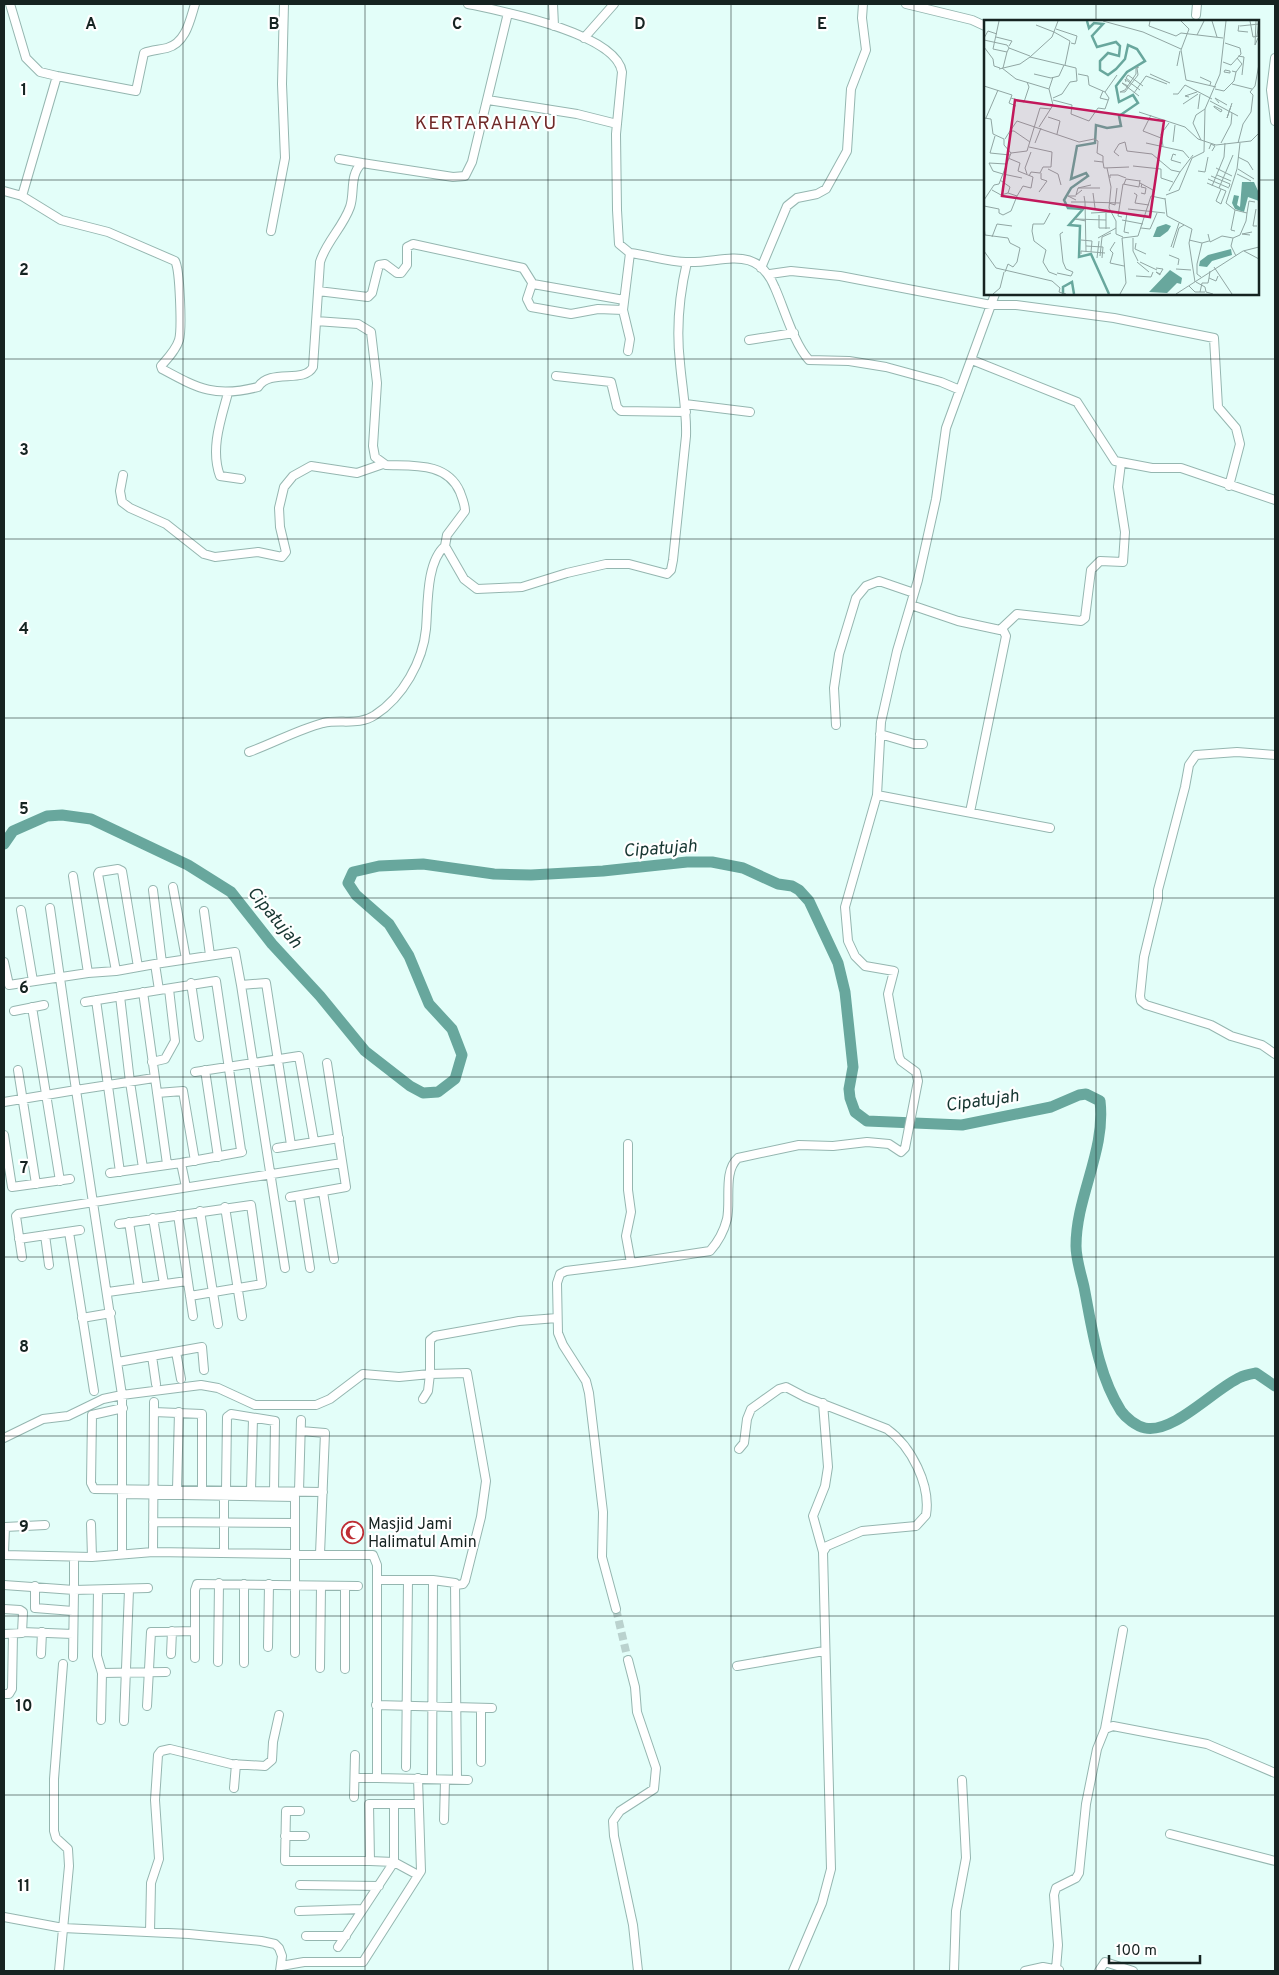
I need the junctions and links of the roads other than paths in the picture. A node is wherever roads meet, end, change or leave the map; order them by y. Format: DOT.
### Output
graph roads {
  1 [pos="10,4"];
  2 [pos="195,4"];
  3 [pos="284,4"];
  4 [pos="468,4"];
  5 [pos="553,4"];
  6 [pos="614,4"];
  7 [pos="863,4"];
  8 [pos="906,4"];
  9 [pos="1197,4"];
  10 [pos="508,13"];
  11 [pos="1196,15"];
  12 [pos="554,26"];
  13 [pos="984,26"];
  14 [pos="584,38"];
  15 [pos="1275,58"];
  16 [pos="57,76"];
  17 [pos="488,100"];
  18 [pos="1275,121"];
  19 [pos="617,124"];
  20 [pos="339,158"];
  21 [pos="362,163"];
  22 [pos="4,191"];
  23 [pos="22,196"];
  24 [pos="271,231"];
  25 [pos="630,253"];
  26 [pos="687,262"];
  27 [pos="761,268"];
  28 [pos="770,274"];
  29 [pos="532,284"];
  30 [pos="318,291"];
  31 [pos="995,295"];
  32 [pos="624,300"];
  33 [pos="991,305"];
  34 [pos="622,310"];
  35 [pos="316,321"];
  36 [pos="794,333"];
  37 [pos="750,340"];
  38 [pos="628,351"];
  39 [pos="972,360"];
  40 [pos="556,376"];
  41 [pos="960,390"];
  42 [pos="228,393"];
  43 [pos="685,408"];
  44 [pos="750,412"];
  45 [pos="383,464"];
  46 [pos="1121,464"];
  47 [pos="123,475"];
  48 [pos="241,480"];
  49 [pos="1229,486"];
  50 [pos="1275,500"];
  51 [pos="446,546"];
  52 [pos="914,593"];
  53 [pos="911,605"];
  54 [pos="1003,630"];
  55 [pos="836,725"];
  56 [pos="880,734"];
  57 [pos="923,744"];
  58 [pos="249,752"];
  59 [pos="1275,755"];
  60 [pos="876,795"];
  61 [pos="970,812"];
  62 [pos="1050,828"];
  63 [pos="73,876"];
  64 [pos="173,887"];
  65 [pos="153,890"];
  66 [pos="50,908"];
  67 [pos="21,910"];
  68 [pos="204,910"];
  69 [pos="210,955"];
  70 [pos="186,959"];
  71 [pos="4,962"];
  72 [pos="159,964"];
  73 [pos="138,967"];
  74 [pos="116,971"];
  75 [pos="88,974"];
  76 [pos="60,978"];
  77 [pos="33,981"];
  78 [pos="191,983"];
  79 [pos="241,985"];
  80 [pos="169,989"];
  81 [pos="159,990"];
  82 [pos="143,992"];
  83 [pos="120,996"];
  84 [pos="96,1000"];
  85 [pos="86,1002"];
  86 [pos="44,1005"];
  87 [pos="32,1007"];
  88 [pos="14,1011"];
  89 [pos="199,1037"];
  90 [pos="1275,1054"];
  91 [pos="276,1058"];
  92 [pos="152,1062"];
  93 [pos="253,1062"];
  94 [pos="327,1063"];
  95 [pos="229,1066"];
  96 [pos="18,1070"];
  97 [pos="205,1070"];
  98 [pos="195,1072"];
  99 [pos="154,1078"];
  100 [pos="130,1082"];
  101 [pos="106,1085"];
  102 [pos="76,1090"];
  103 [pos="156,1093"];
  104 [pos="47,1094"];
  105 [pos="22,1098"];
  106 [pos="4,1102"];
  107 [pos="4,1135"];
  108 [pos="339,1138"];
  109 [pos="314,1141"];
  110 [pos="628,1144"];
  111 [pos="291,1145"];
  112 [pos="277,1148"];
  113 [pos="252,1150"];
  114 [pos="242,1152"];
  115 [pos="218,1157"];
  116 [pos="195,1161"];
  117 [pos="182,1163"];
  118 [pos="342,1163"];
  119 [pos="167,1164"];
  120 [pos="143,1168"];
  121 [pos="120,1172"];
  122 [pos="110,1173"];
  123 [pos="271,1174"];
  124 [pos="70,1179"];
  125 [pos="60,1181"];
  126 [pos="36,1184"];
  127 [pos="186,1188"];
  128 [pos="323,1192"];
  129 [pos="299,1196"];
  130 [pos="290,1197"];
  131 [pos="93,1202"];
  132 [pos="225,1208"];
  133 [pos="200,1211"];
  134 [pos="178,1215"];
  135 [pos="153,1218"];
  136 [pos="129,1222"];
  137 [pos="119,1224"];
  138 [pos="80,1230"];
  139 [pos="69,1232"];
  140 [pos="45,1235"];
  141 [pos="19,1239"];
  142 [pos="22,1257"];
  143 [pos="334,1258"];
  144 [pos="631,1263"];
  145 [pos="50,1265"];
  146 [pos="285,1268"];
  147 [pos="310,1268"];
  148 [pos="187,1281"];
  149 [pos="164,1284"];
  150 [pos="139,1288"];
  151 [pos="238,1289"];
  152 [pos="108,1292"];
  153 [pos="214,1292"];
  154 [pos="190,1296"];
  155 [pos="111,1313"];
  156 [pos="193,1316"];
  157 [pos="242,1316"];
  158 [pos="82,1318"];
  159 [pos="557,1318"];
  160 [pos="218,1324"];
  161 [pos="176,1352"];
  162 [pos="152,1356"];
  163 [pos="118,1362"];
  164 [pos="204,1370"];
  165 [pos="430,1374"];
  166 [pos="181,1379"];
  167 [pos="156,1384"];
  168 [pos="94,1391"];
  169 [pos="122,1395"];
  170 [pos="423,1399"];
  171 [pos="154,1402"];
  172 [pos="823,1403"];
  173 [pos="123,1408"];
  174 [pos="154,1412"];
  175 [pos="179,1412"];
  176 [pos="253,1419"];
  177 [pos="301,1420"];
  178 [pos="301,1431"];
  179 [pos="4,1438"];
  180 [pos="739,1449"];
  181 [pos="177,1489"];
  182 [pos="202,1490"];
  183 [pos="251,1490"];
  184 [pos="122,1491"];
  185 [pos="153,1491"];
  186 [pos="274,1491"];
  187 [pos="299,1491"];
  188 [pos="225,1493"];
  189 [pos="323,1495"];
  190 [pos="153,1522"];
  191 [pos="224,1522"];
  192 [pos="295,1523"];
  193 [pos="91,1524"];
  194 [pos="44,1525"];
  195 [pos="153,1552"];
  196 [pos="823,1552"];
  197 [pos="4,1553"];
  198 [pos="224,1553"];
  199 [pos="122,1554"];
  200 [pos="295,1554"];
  201 [pos="320,1554"];
  202 [pos="92,1557"];
  203 [pos="74,1562"];
  204 [pos="377,1580"];
  205 [pos="408,1580"];
  206 [pos="433,1580"];
  207 [pos="219,1583"];
  208 [pos="244,1584"];
  209 [pos="269,1584"];
  210 [pos="295,1584"];
  211 [pos="4,1585"];
  212 [pos="456,1585"];
  213 [pos="35,1586"];
  214 [pos="321,1586"];
  215 [pos="345,1586"];
  216 [pos="358,1586"];
  217 [pos="148,1588"];
  218 [pos="74,1590"];
  219 [pos="98,1590"];
  220 [pos="128,1590"];
  221 [pos="35,1608"];
  222 [pos="4,1609"];
  223 [pos="616,1609"];
  224 [pos="20,1610"];
  225 [pos="73,1611"];
  226 [pos="1122,1630"];
  227 [pos="172,1631"];
  228 [pos="194,1631"];
  229 [pos="22,1632"];
  230 [pos="42,1632"];
  231 [pos="4,1634"];
  232 [pos="13,1634"];
  233 [pos="71,1634"];
  234 [pos="268,1647"];
  235 [pos="824,1651"];
  236 [pos="295,1652"];
  237 [pos="41,1654"];
  238 [pos="171,1654"];
  239 [pos="195,1658"];
  240 [pos="628,1660"];
  241 [pos="218,1662"];
  242 [pos="244,1663"];
  243 [pos="737,1666"];
  244 [pos="320,1668"];
  245 [pos="345,1669"];
  246 [pos="8,1670"];
  247 [pos="126,1672"];
  248 [pos="149,1672"];
  249 [pos="166,1672"];
  250 [pos="102,1673"];
  251 [pos="4,1694"];
  252 [pos="148,1706"];
  253 [pos="376,1706"];
  254 [pos="407,1706"];
  255 [pos="432,1706"];
  256 [pos="457,1707"];
  257 [pos="481,1708"];
  258 [pos="492,1708"];
  259 [pos="279,1715"];
  260 [pos="101,1720"];
  261 [pos="124,1721"];
  262 [pos="1105,1729"];
  263 [pos="354,1755"];
  264 [pos="481,1762"];
  265 [pos="236,1764"];
  266 [pos="406,1767"];
  267 [pos="1275,1773"];
  268 [pos="354,1778"];
  269 [pos="377,1778"];
  270 [pos="418,1778"];
  271 [pos="432,1779"];
  272 [pos="457,1779"];
  273 [pos="445,1780"];
  274 [pos="468,1780"];
  275 [pos="962,1780"];
  276 [pos="234,1788"];
  277 [pos="354,1797"];
  278 [pos="394,1804"];
  279 [pos="418,1804"];
  280 [pos="300,1811"];
  281 [pos="444,1820"];
  282 [pos="1170,1834"];
  283 [pos="285,1836"];
  284 [pos="305,1836"];
  285 [pos="370,1861"];
  286 [pos="1275,1861"];
  287 [pos="394,1862"];
  288 [pos="418,1875"];
  289 [pos="300,1885"];
  290 [pos="379,1886"];
  291 [pos="362,1910"];
  292 [pos="299,1911"];
  293 [pos="4,1917"];
  294 [pos="63,1928"];
  295 [pos="150,1932"];
  296 [pos="306,1936"];
  297 [pos="346,1936"];
  298 [pos="338,1948"];
  299 [pos="282,1956"];
  300 [pos="304,1962"];
  301 [pos="280,1968"];
  302 [pos="1058,1970"];
  303 [pos="59,1971"];
  304 [pos="638,1971"];
  305 [pos="793,1971"];
  306 [pos="954,1971"];
  307 [pos="1025,1971"];
  308 [pos="1099,1971"];
  309 [pos="1133,1971"];
  1 -- 16 [label="street"];
  2 -- 16 [label="street"];
  3 -- 24 [label="street"];
  4 -- 10 [label="street"];
  5 -- 12 [label="street"];
  6 -- 14 [label="street"];
  7 -- 27 [label="street"];
  8 -- 13 [label="street"];
  9 -- 11 [label="street"];
  10 -- 12 [label="street"];
  10 -- 17 [label="street"];
  12 -- 14 [label="street"];
  14 -- 19 [label="street"];
  15 -- 18 [label="street"];
  16 -- 23 [label="street"];
  17 -- 19 [label="street"];
  17 -- 21 [label="street"];
  19 -- 25 [label="street"];
  20 -- 21 [label="street"];
  21 -- 30 [label="street"];
  22 -- 23 [label="street"];
  23 -- 42 [label="street"];
  25 -- 26 [label="street"];
  25 -- 32 [label="street"];
  26 -- 27 [label="street"];
  26 -- 43 [label="street"];
  27 -- 28 [label="street"];
  28 -- 33 [label="street"];
  28 -- 36 [label="street"];
  29 -- 30 [label="street"];
  29 -- 32 [label="street"];
  29 -- 34 [label="street"];
  30 -- 35 [label="street"];
  31 -- 33 [label="street"];
  32 -- 34 [label="street"];
  33 -- 39 [label="street"];
  33 -- 49 [label="street"];
  34 -- 38 [label="street"];
  35 -- 42 [label="street"];
  35 -- 45 [label="street"];
  36 -- 37 [label="street"];
  36 -- 41 [label="street"];
  39 -- 41 [label="street"];
  39 -- 46 [label="street"];
  40 -- 43 [label="street"];
  41 -- 52 [label="street"];
  42 -- 48 [label="street"];
  43 -- 44 [label="street"];
  43 -- 51 [label="street"];
  45 -- 47 [label="street"];
  45 -- 51 [label="street"];
  46 -- 49 [label="street"];
  46 -- 54 [label="street"];
  49 -- 50 [label="street"];
  51 -- 58 [label="street"];
  52 -- 53 [label="street"];
  52 -- 55 [label="street"];
  53 -- 54 [label="street"];
  53 -- 56 [label="street"];
  54 -- 61 [label="street"];
  56 -- 57 [label="street"];
  56 -- 60 [label="street"];
  59 -- 90 [label="street"];
  60 -- 61 [label="street"];
  60 -- 144 [label="street"];
  61 -- 62 [label="street"];
  63 -- 75 [label="street"];
  64 -- 70 [label="street"];
  65 -- 72 [label="street"];
  66 -- 76 [label="street"];
  67 -- 77 [label="street"];
  68 -- 69 [label="street"];
  69 -- 70 [label="street"];
  69 -- 79 [label="street"];
  70 -- 72 [label="street"];
  71 -- 77 [label="street"];
  72 -- 73 [label="street"];
  72 -- 81 [label="street"];
  73 -- 74 [label="street"];
  73 -- 74 [label="street"];
  74 -- 75 [label="street"];
  75 -- 76 [label="street"];
  76 -- 77 [label="street"];
  76 -- 102 [label="street"];
  78 -- 80 [label="street"];
  78 -- 89 [label="street"];
  78 -- 95 [label="street"];
  79 -- 91 [label="street"];
  79 -- 93 [label="street"];
  80 -- 81 [label="street"];
  80 -- 92 [label="street"];
  81 -- 82 [label="street"];
  82 -- 83 [label="street"];
  82 -- 92 [label="street"];
  83 -- 84 [label="street"];
  83 -- 100 [label="street"];
  84 -- 85 [label="street"];
  84 -- 101 [label="street"];
  86 -- 87 [label="street"];
  87 -- 88 [label="street"];
  87 -- 104 [label="street"];
  91 -- 93 [label="street"];
  91 -- 109 [label="street"];
  91 -- 111 [label="street"];
  92 -- 99 [label="street"];
  93 -- 95 [label="street"];
  93 -- 123 [label="street"];
  94 -- 108 [label="street"];
  95 -- 97 [label="street"];
  95 -- 114 [label="street"];
  96 -- 105 [label="street"];
  97 -- 98 [label="street"];
  97 -- 115 [label="street"];
  99 -- 100 [label="street"];
  99 -- 103 [label="street"];
  100 -- 101 [label="street"];
  100 -- 120 [label="street"];
  101 -- 102 [label="street"];
  101 -- 121 [label="street"];
  102 -- 104 [label="street"];
  102 -- 131 [label="street"];
  103 -- 116 [label="street"];
  103 -- 119 [label="street"];
  104 -- 105 [label="street"];
  104 -- 125 [label="street"];
  105 -- 106 [label="street"];
  105 -- 126 [label="street"];
  107 -- 126 [label="street"];
  108 -- 109 [label="street"];
  108 -- 118 [label="street"];
  109 -- 111 [label="street"];
  110 -- 144 [label="street"];
  111 -- 112 [label="street"];
  113 -- 114 [label="street"];
  114 -- 115 [label="street"];
  115 -- 116 [label="street"];
  116 -- 117 [label="street"];
  117 -- 119 [label="street"];
  117 -- 127 [label="street"];
  118 -- 123 [label="street"];
  118 -- 128 [label="street"];
  119 -- 120 [label="street"];
  120 -- 121 [label="street"];
  121 -- 122 [label="street"];
  123 -- 127 [label="street"];
  123 -- 146 [label="street"];
  124 -- 125 [label="street"];
  125 -- 126 [label="street"];
  127 -- 131 [label="street"];
  128 -- 129 [label="street"];
  128 -- 143 [label="street"];
  129 -- 130 [label="street"];
  129 -- 147 [label="street"];
  131 -- 141 [label="street"];
  131 -- 152 [label="street"];
  132 -- 133 [label="street"];
  132 -- 151 [label="street"];
  132 -- 151 [label="street"];
  133 -- 134 [label="street"];
  133 -- 153 [label="street"];
  134 -- 135 [label="street"];
  134 -- 148 [label="street"];
  135 -- 136 [label="street"];
  135 -- 149 [label="street"];
  136 -- 137 [label="street"];
  136 -- 150 [label="street"];
  138 -- 139 [label="street"];
  139 -- 140 [label="street"];
  139 -- 158 [label="street"];
  140 -- 141 [label="street"];
  140 -- 145 [label="street"];
  141 -- 142 [label="street"];
  144 -- 159 [label="street"];
  148 -- 149 [label="street"];
  148 -- 154 [label="street"];
  149 -- 150 [label="street"];
  150 -- 152 [label="street"];
  151 -- 153 [label="street"];
  151 -- 157 [label="street"];
  152 -- 155 [label="street"];
  153 -- 154 [label="street"];
  153 -- 160 [label="street"];
  154 -- 156 [label="street"];
  155 -- 158 [label="street"];
  155 -- 163 [label="street"];
  158 -- 168 [label="street"];
  159 -- 165 [label="street"];
  159 -- 223 [label="street"];
  161 -- 162 [label="street"];
  161 -- 164 [label="street"];
  161 -- 166 [label="street"];
  162 -- 163 [label="street"];
  162 -- 167 [label="street"];
  163 -- 169 [label="street"];
  165 -- 169 [label="street"];
  165 -- 170 [label="street"];
  165 -- 212 [label="street"];
  169 -- 173 [label="street"];
  169 -- 179 [label="street"];
  171 -- 174 [label="street"];
  172 -- 180 [label="street"];
  172 -- 196 [label="street"];
  172 -- 196 [label="street"];
  173 -- 184 [label="street"];
  173 -- 184 [label="street"];
  174 -- 175 [label="street"];
  174 -- 185 [label="street"];
  175 -- 181 [label="street"];
  175 -- 182 [label="street"];
  176 -- 183 [label="street"];
  176 -- 186 [label="street"];
  176 -- 188 [label="street"];
  177 -- 178 [label="street"];
  178 -- 187 [label="street"];
  178 -- 189 [label="street"];
  181 -- 182 [label="street"];
  181 -- 185 [label="street"];
  182 -- 188 [label="street"];
  183 -- 186 [label="street"];
  183 -- 188 [label="street"];
  184 -- 185 [label="street"];
  184 -- 199 [label="street"];
  185 -- 188 [label="street"];
  185 -- 190 [label="street"];
  186 -- 187 [label="street"];
  187 -- 189 [label="street"];
  188 -- 191 [label="street"];
  188 -- 192 [label="street"];
  189 -- 201 [label="street"];
  190 -- 191 [label="street"];
  190 -- 195 [label="street"];
  191 -- 192 [label="street"];
  191 -- 198 [label="street"];
  192 -- 200 [label="street"];
  193 -- 202 [label="street"];
  194 -- 197 [label="street"];
  195 -- 198 [label="street"];
  195 -- 199 [label="street"];
  196 -- 235 [label="street"];
  197 -- 202 [label="street"];
  198 -- 200 [label="street"];
  199 -- 202 [label="street"];
  200 -- 201 [label="street"];
  200 -- 210 [label="street"];
  201 -- 204 [label="street"];
  203 -- 218 [label="street"];
  204 -- 205 [label="street"];
  204 -- 253 [label="street"];
  205 -- 206 [label="street"];
  205 -- 254 [label="street"];
  206 -- 212 [label="street"];
  206 -- 255 [label="street"];
  207 -- 208 [label="street"];
  207 -- 228 [label="street"];
  207 -- 241 [label="street"];
  208 -- 209 [label="street"];
  208 -- 242 [label="street"];
  209 -- 210 [label="street"];
  209 -- 234 [label="street"];
  210 -- 214 [label="street"];
  210 -- 236 [label="street"];
  211 -- 213 [label="street"];
  212 -- 256 [label="street"];
  213 -- 218 [label="street"];
  213 -- 221 [label="street"];
  214 -- 215 [label="street"];
  214 -- 244 [label="street"];
  215 -- 216 [label="street"];
  215 -- 245 [label="street"];
  217 -- 220 [label="street"];
  218 -- 219 [label="street"];
  218 -- 225 [label="street"];
  219 -- 220 [label="street"];
  219 -- 250 [label="street"];
  220 -- 247 [label="street"];
  221 -- 224 [label="street"];
  221 -- 225 [label="street"];
  222 -- 224 [label="street"];
  224 -- 229 [label="street"];
  225 -- 233 [label="street"];
  226 -- 262 [label="street"];
  227 -- 228 [label="street"];
  227 -- 238 [label="street"];
  227 -- 248 [label="street"];
  228 -- 239 [label="street"];
  229 -- 230 [label="street"];
  229 -- 232 [label="street"];
  230 -- 233 [label="street"];
  230 -- 237 [label="street"];
  231 -- 232 [label="street"];
  232 -- 246 [label="street"];
  233 -- 294 [label="street"];
  235 -- 243 [label="street"];
  235 -- 305 [label="street"];
  240 -- 304 [label="street"];
  246 -- 251 [label="street"];
  247 -- 248 [label="street"];
  247 -- 250 [label="street"];
  247 -- 261 [label="street"];
  248 -- 249 [label="street"];
  248 -- 252 [label="street"];
  250 -- 260 [label="street"];
  253 -- 254 [label="street"];
  253 -- 269 [label="street"];
  254 -- 255 [label="street"];
  254 -- 266 [label="street"];
  255 -- 256 [label="street"];
  255 -- 271 [label="street"];
  256 -- 257 [label="street"];
  256 -- 272 [label="street"];
  257 -- 258 [label="street"];
  257 -- 264 [label="street"];
  259 -- 265 [label="street"];
  262 -- 267 [label="street"];
  262 -- 302 [label="street"];
  263 -- 268 [label="street"];
  265 -- 276 [label="street"];
  265 -- 295 [label="street"];
  268 -- 269 [label="street"];
  268 -- 277 [label="street"];
  269 -- 270 [label="street"];
  270 -- 271 [label="street"];
  270 -- 279 [label="street"];
  271 -- 273 [label="street"];
  272 -- 273 [label="street"];
  272 -- 274 [label="street"];
  273 -- 281 [label="street"];
  275 -- 306 [label="street"];
  278 -- 279 [label="street"];
  278 -- 285 [label="street"];
  278 -- 287 [label="street"];
  279 -- 288 [label="street"];
  280 -- 283 [label="street"];
  282 -- 286 [label="street"];
  283 -- 284 [label="street"];
  283 -- 285 [label="street"];
  285 -- 287 [label="street"];
  287 -- 288 [label="street"];
  287 -- 290 [label="street"];
  288 -- 300 [label="street"];
  289 -- 290 [label="street"];
  290 -- 291 [label="street"];
  291 -- 292 [label="street"];
  291 -- 297 [label="street"];
  293 -- 294 [label="street"];
  294 -- 295 [label="street"];
  294 -- 303 [label="street"];
  295 -- 299 [label="street"];
  296 -- 297 [label="street"];
  297 -- 298 [label="street"];
  299 -- 300 [label="street"];
  299 -- 301 [label="street"];
  300 -- 301 [label="street"];
  302 -- 307 [label="street"];
  308 -- 309 [label="street"];
}
